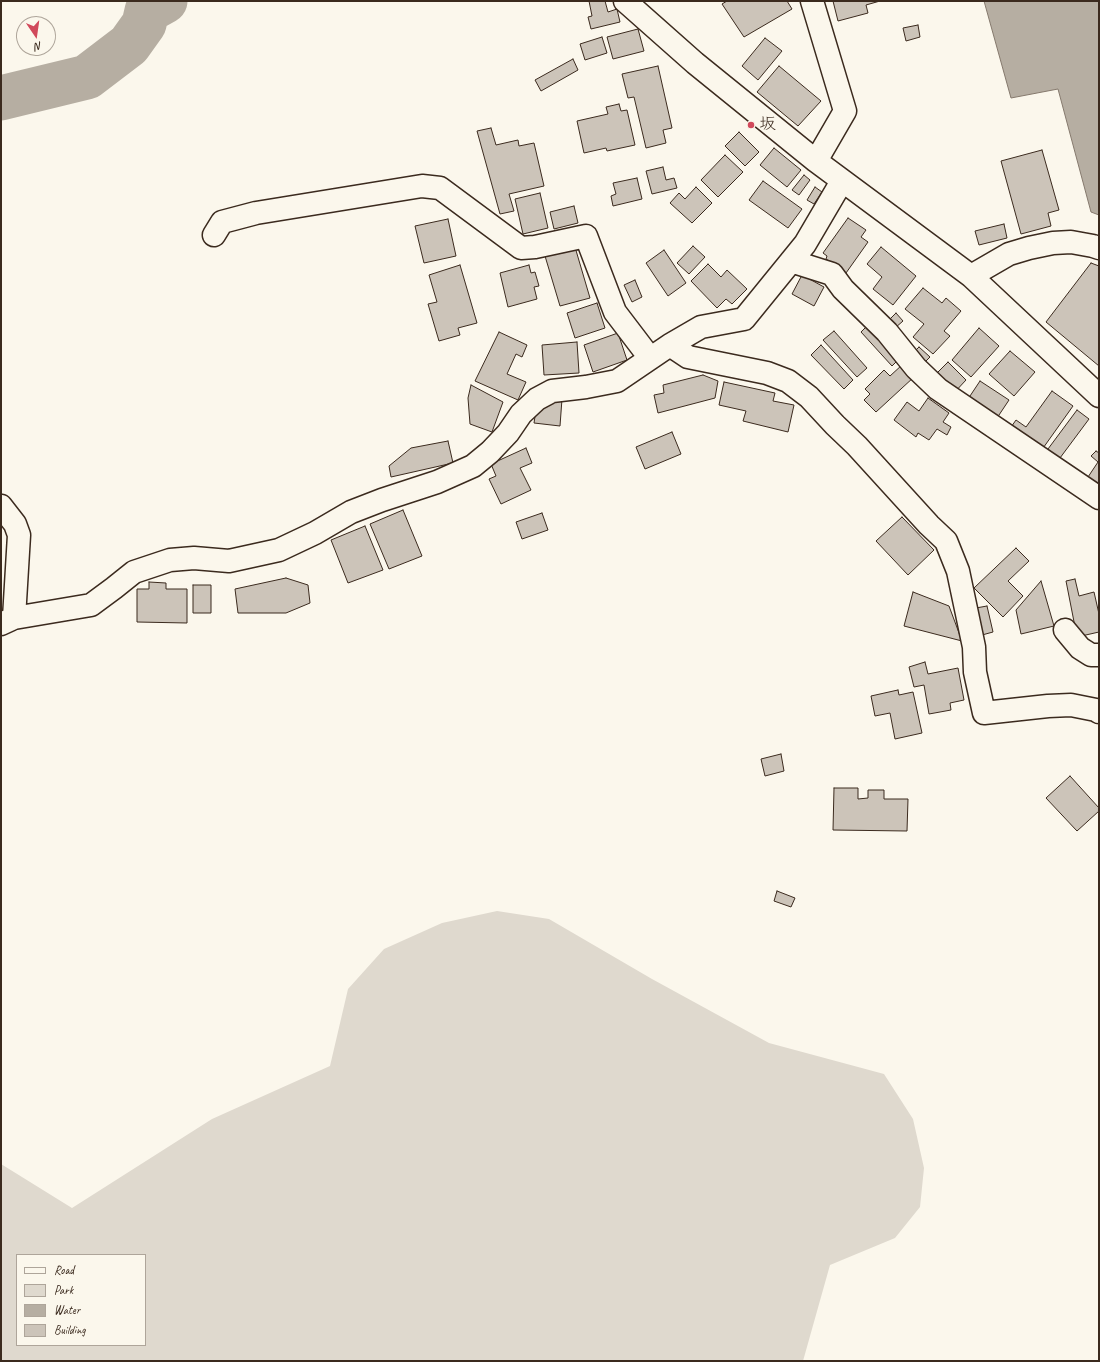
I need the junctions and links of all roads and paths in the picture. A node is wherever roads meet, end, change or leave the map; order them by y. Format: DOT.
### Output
graph roads {
  1 [pos="625,1"];
  2 [pos="812,1"];
  3 [pos="816,161"];
  4 [pos="842,181"];
  5 [pos="214,236"];
  6 [pos="1099,248"];
  7 [pos="791,261"];
  8 [pos="971,276"];
  9 [pos="670,345"];
  10 [pos="650,358"];
  11 [pos="1099,396"];
  12 [pos="1099,498"];
  13 [pos="1,506"];
  14 [pos="7,621"];
  15 [pos="1065,630"];
  16 [pos="1099,655"];
  17 [pos="1099,712"];
  1 -- 3 [label="street"];
  2 -- 3 [label="street"];
  3 -- 4 [label="street"];
  4 -- 7 [label="street"];
  4 -- 8 [label="street"];
  5 -- 10 [label="street"];
  6 -- 8 [label="street"];
  7 -- 9 [label="street"];
  7 -- 12 [label="street"];
  8 -- 11 [label="street"];
  9 -- 10 [label="street"];
  9 -- 17 [label="street"];
  10 -- 14 [label="street"];
  13 -- 14 [label="street"];
  15 -- 16 [label="street"];
}
